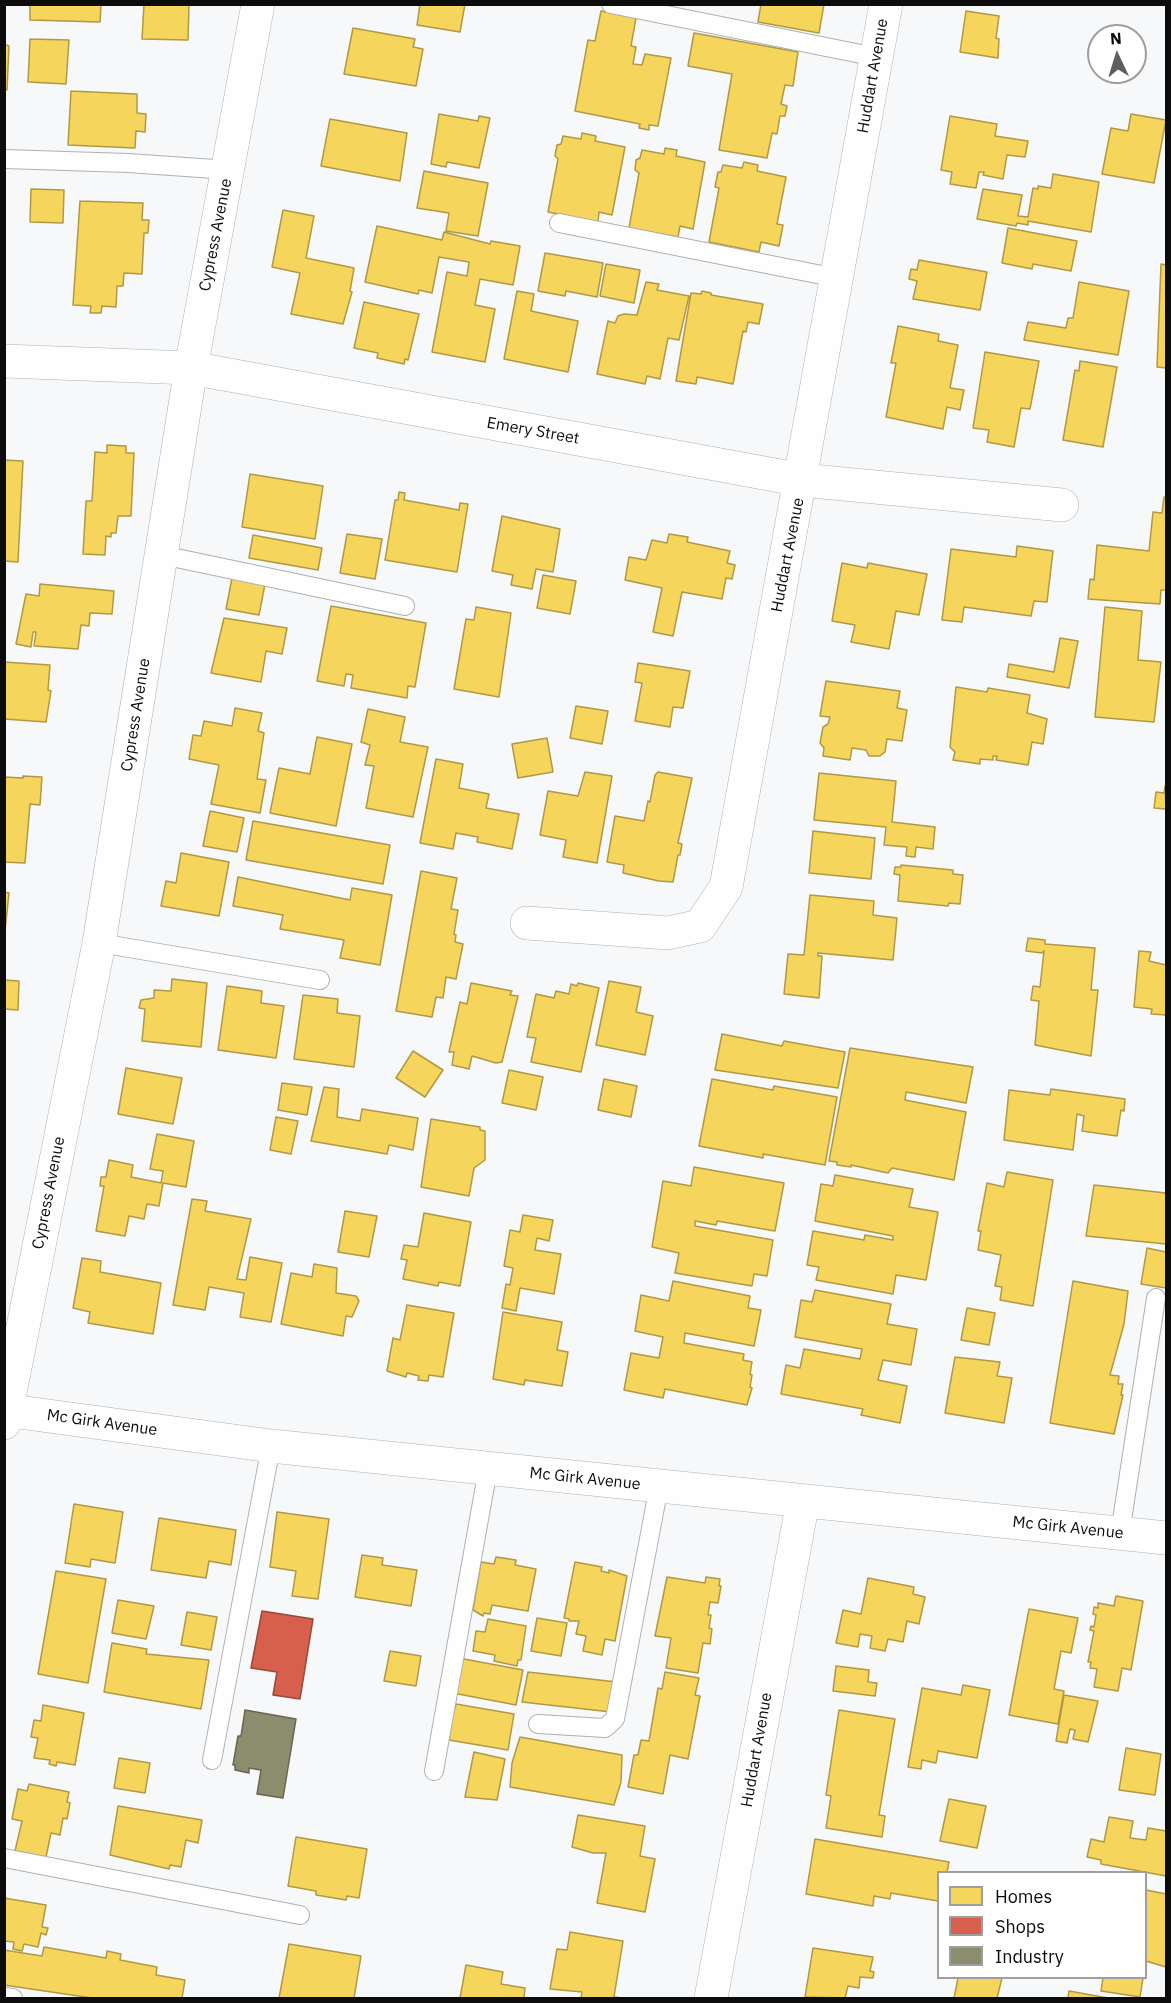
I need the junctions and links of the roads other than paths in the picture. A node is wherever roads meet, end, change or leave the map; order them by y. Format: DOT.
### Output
graph roads {
  1 [pos="258,4"];
  2 [pos="611,4"];
  3 [pos="886,4"];
  4 [pos="876,57"];
  5 [pos="4,159"];
  6 [pos="229,170"];
  7 [pos="559,223"];
  8 [pos="837,278"];
  9 [pos="4,361"];
  10 [pos="191,368"];
  11 [pos="802,480"];
  12 [pos="1062,505"];
  13 [pos="162,555"];
  14 [pos="405,606"];
  15 [pos="527,924"];
  16 [pos="99,943"];
  17 [pos="321,980"];
  18 [pos="1156,1298"];
  19 [pos="5,1414"];
  20 [pos="271,1446"];
  21 [pos="488,1469"];
  22 [pos="659,1486"];
  23 [pos="803,1501"];
  24 [pos="1120,1533"];
  25 [pos="1167,1538"];
  26 [pos="538,1724"];
  27 [pos="212,1760"];
  28 [pos="435,1771"];
  29 [pos="4,1858"];
  30 [pos="300,1914"];
  31 [pos="4,1997"];
  32 [pos="13,1998"];
  33 [pos="711,1998"];
  1 -- 6 [label="street, Cypress Avenue"];
  2 -- 4 [label="lane"];
  3 -- 4 [label="street, Huddart Avenue"];
  4 -- 8 [label="street, Huddart Avenue"];
  5 -- 6 [label="lane"];
  6 -- 10 [label="street, Cypress Avenue"];
  7 -- 8 [label="lane"];
  8 -- 11 [label="street, Huddart Avenue"];
  9 -- 10 [label="street, Emery Street"];
  10 -- 11 [label="street, Emery Street"];
  10 -- 13 [label="street, Cypress Avenue"];
  11 -- 12 [label="street, Emery Street"];
  11 -- 15 [label="street, Huddart Avenue"];
  13 -- 14 [label="lane"];
  13 -- 16 [label="street, Cypress Avenue"];
  16 -- 17 [label="lane"];
  16 -- 19 [label="street, Cypress Avenue"];
  18 -- 24 [label="lane"];
  19 -- 20 [label="street, Mc Girk Avenue"];
  20 -- 21 [label="street, Mc Girk Avenue"];
  20 -- 27 [label="lane"];
  21 -- 22 [label="street, Mc Girk Avenue"];
  21 -- 28 [label="lane"];
  22 -- 23 [label="street, Mc Girk Avenue"];
  22 -- 26 [label="lane"];
  23 -- 24 [label="street, Mc Girk Avenue"];
  23 -- 33 [label="street, Huddart Avenue"];
  24 -- 25 [label="street, Mc Girk Avenue"];
  29 -- 30 [label="lane"];
  31 -- 32 [label="lane"];
}
